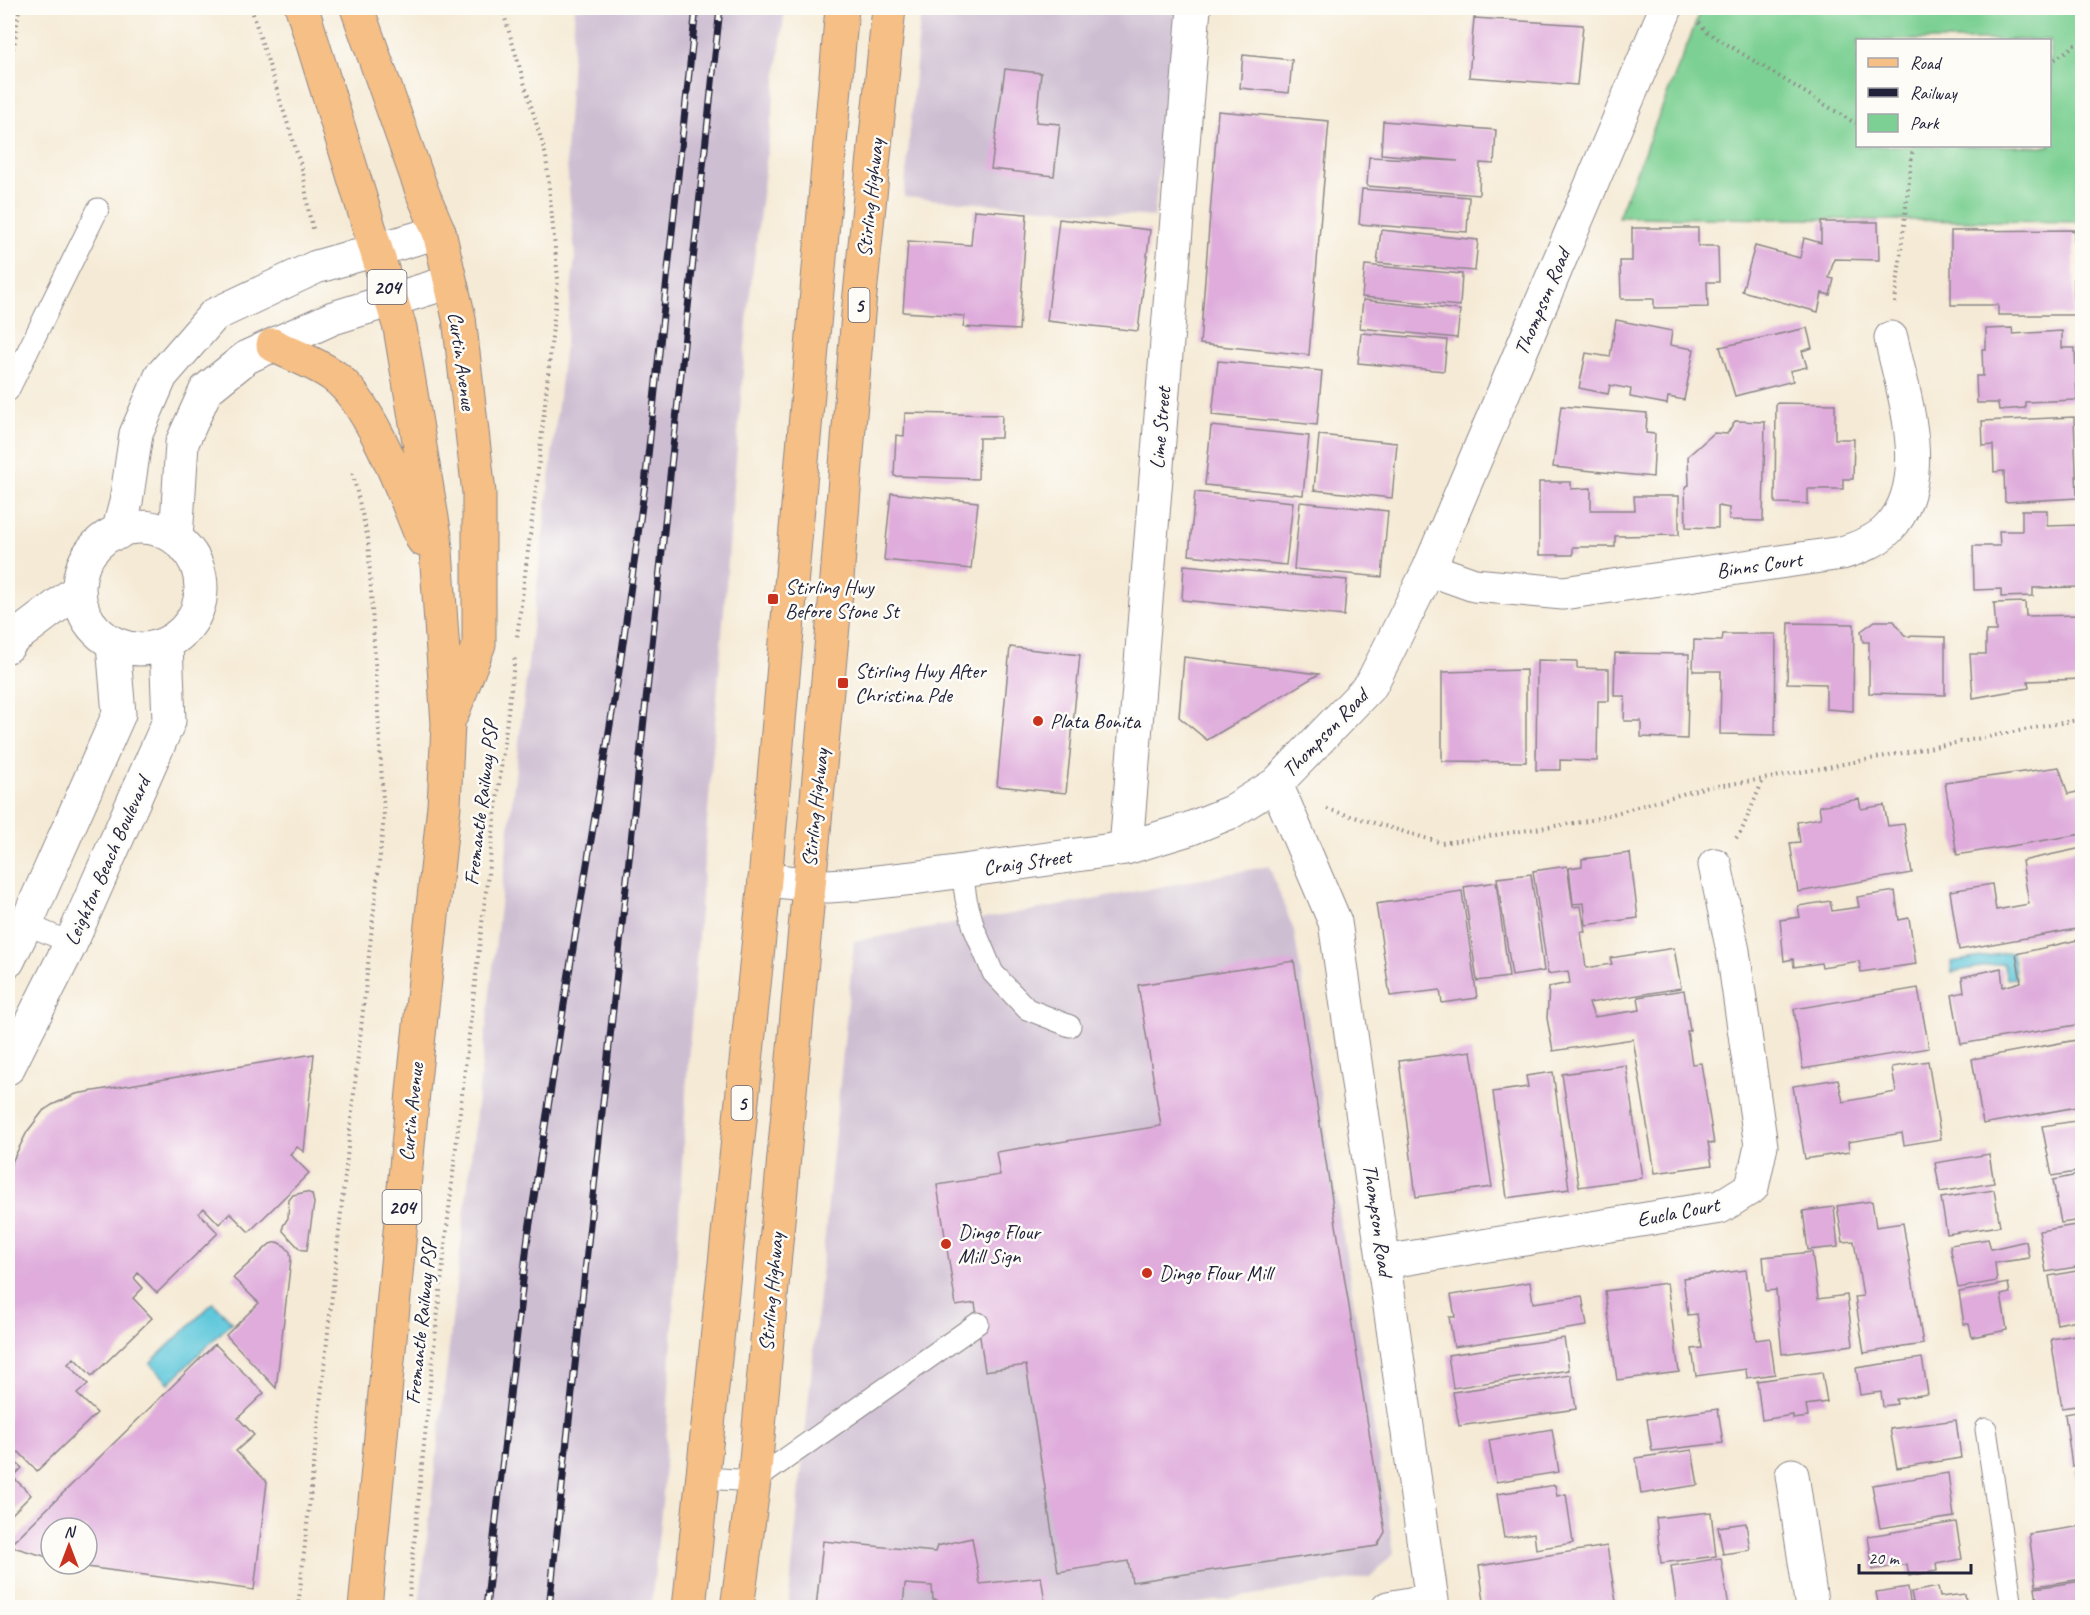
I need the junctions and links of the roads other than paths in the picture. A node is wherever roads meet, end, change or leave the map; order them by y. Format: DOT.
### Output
graph roads {
  1 [pos="302,8"];
  2 [pos="357,8"];
  3 [pos="842,8"];
  4 [pos="889,8"];
  5 [pos="1194,8"];
  6 [pos="1679,12"];
  7 [pos="98,209"];
  8 [pos="439,232"];
  9 [pos="376,250"];
  10 [pos="450,282"];
  11 [pos="391,300"];
  12 [pos="1891,338"];
  13 [pos="273,345"];
  14 [pos="8,391"];
  15 [pos="118,532"];
  16 [pos="176,539"];
  17 [pos="1429,568"];
  18 [pos="438,575"];
  19 [pos="78,590"];
  20 [pos="113,644"];
  21 [pos="166,645"];
  22 [pos="8,646"];
  23 [pos="448,724"];
  24 [pos="1276,784"];
  25 [pos="1126,848"];
  26 [pos="1715,865"];
  27 [pos="962,871"];
  28 [pos="765,880"];
  29 [pos="808,884"];
  30 [pos="26,924"];
  31 [pos="71,943"];
  32 [pos="8,961"];
  33 [pos="1070,1026"];
  34 [pos="8,1068"];
  35 [pos="1384,1262"];
  36 [pos="978,1323"];
  37 [pos="1986,1429"];
  38 [pos="1792,1475"];
  39 [pos="703,1478"];
  40 [pos="754,1481"];
  41 [pos="1433,1604"];
  42 [pos="365,1608"];
  43 [pos="689,1608"];
  44 [pos="737,1608"];
  45 [pos="1388,1608"];
  46 [pos="1812,1608"];
  47 [pos="2012,1608"];
  1 -- 9 [label="main road, Curtin Avenue / 204"];
  2 -- 8 [label="main road, Curtin Avenue / 204"];
  3 -- 28 [label="main road, Stirling Highway / 5"];
  4 -- 29 [label="main road, Stirling Highway / 5"];
  5 -- 25 [label="street, Lime Street"];
  6 -- 17 [label="street, Thompson Road"];
  7 -- 14 [label="lane"];
  8 -- 9 [label="street"];
  8 -- 10 [label="main road, Curtin Avenue / 204"];
  9 -- 11 [label="main road, Curtin Avenue / 204"];
  9 -- 15 [label="street"];
  10 -- 11 [label="street"];
  10 -- 23 [label="main road, Curtin Avenue / 204"];
  11 -- 13 [label="street"];
  11 -- 18 [label="main road, Curtin Avenue / 204"];
  12 -- 17 [label="street, Binns Court"];
  13 -- 16 [label="street"];
  13 -- 18 [label="main road"];
  15 -- 16 [label="street"];
  15 -- 19 [label="street"];
  16 -- 21 [label="street"];
  17 -- 24 [label="street, Thompson Road"];
  18 -- 23 [label="main road, Curtin Avenue / 204"];
  19 -- 20 [label="street"];
  19 -- 22 [label="street"];
  20 -- 21 [label="street"];
  20 -- 30 [label="street"];
  21 -- 31 [label="street, Leighton Beach Boulevard"];
  23 -- 42 [label="main road, Curtin Avenue / 204"];
  24 -- 25 [label="street, Craig Street"];
  24 -- 35 [label="street, Thompson Road"];
  25 -- 27 [label="street, Craig Street"];
  26 -- 35 [label="street, Eucla Court"];
  27 -- 29 [label="street, Craig Street"];
  27 -- 33 [label="lane"];
  28 -- 29 [label="street, Craig Street"];
  28 -- 39 [label="main road, Stirling Highway / 5"];
  29 -- 40 [label="main road, Stirling Highway / 5"];
  30 -- 31 [label="lane"];
  30 -- 32 [label="street"];
  31 -- 34 [label="street, Leighton Beach Boulevard"];
  35 -- 41 [label="street, Thompson Road"];
  36 -- 40 [label="lane"];
  37 -- 47 [label="lane"];
  38 -- 46 [label="street"];
  39 -- 40 [label="lane"];
  39 -- 43 [label="main road, Stirling Highway / 5"];
  40 -- 44 [label="main road, Stirling Highway / 5"];
  41 -- 45 [label="street"];
}
